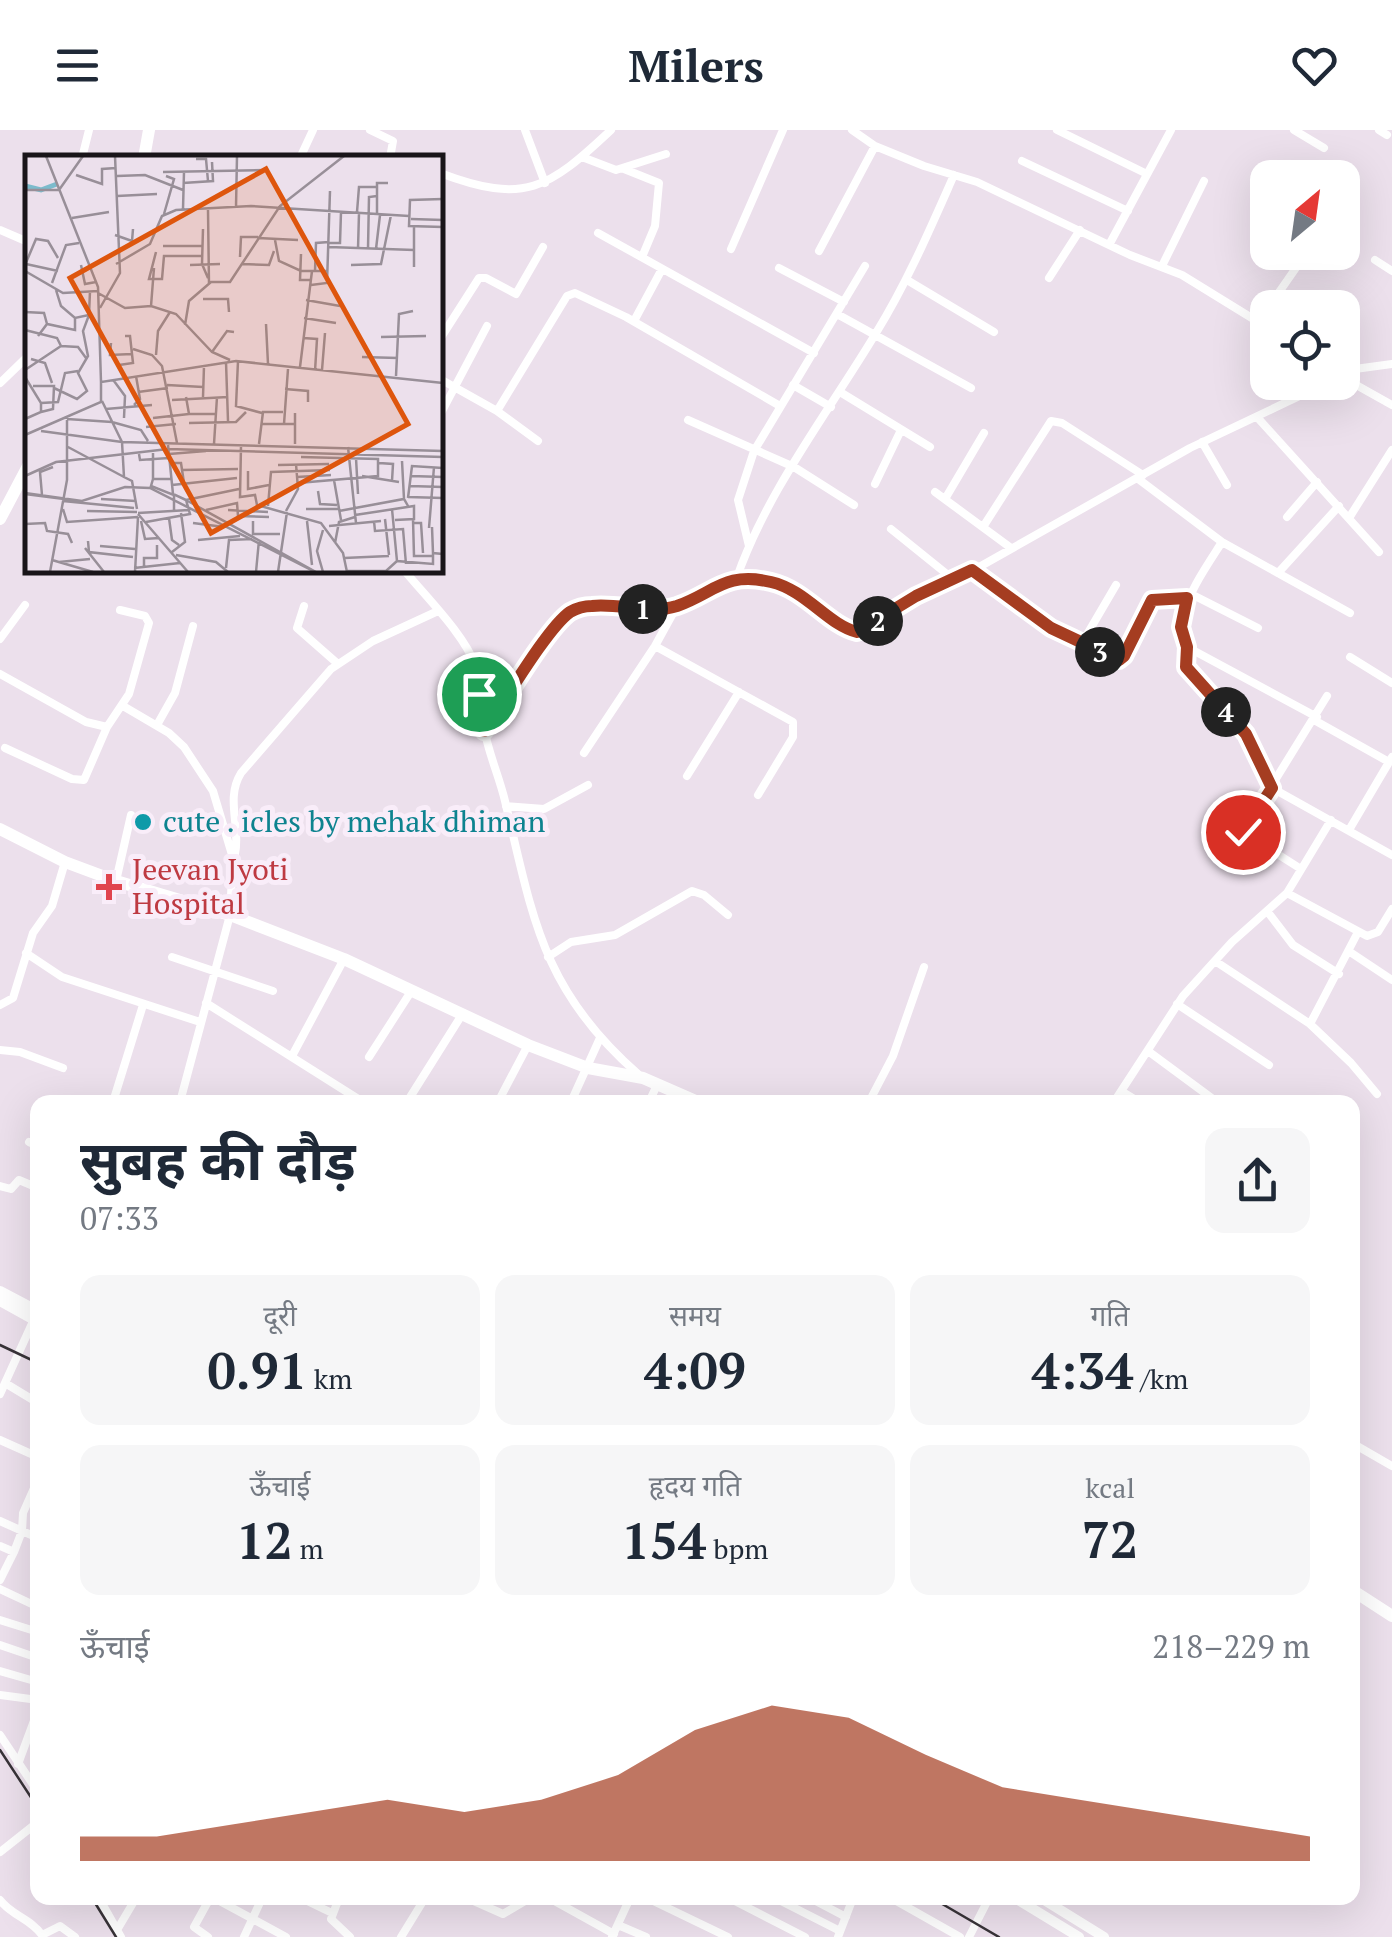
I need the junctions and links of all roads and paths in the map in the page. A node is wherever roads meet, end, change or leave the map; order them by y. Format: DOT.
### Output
graph roads {
  1 [pos="89,130"];
  2 [pos="148,130"];
  3 [pos="313,130"];
  4 [pos="370,130"];
  5 [pos="525,130"];
  6 [pos="611,130"];
  7 [pos="784,130"];
  8 [pos="852,130"];
  9 [pos="1058,130"];
  10 [pos="1170,130"];
  11 [pos="1294,130"];
  12 [pos="875,146"];
  13 [pos="1324,148"];
  14 [pos="666,154"];
  15 [pos="83,155"];
  16 [pos="144,155"];
  17 [pos="301,155"];
  18 [pos="391,155"];
  19 [pos="582,157"];
  20 [pos="1022,161"];
  21 [pos="624,169"];
  22 [pos="442,174"];
  23 [pos="1147,174"];
  24 [pos="954,175"];
  25 [pos="1204,181"];
  26 [pos="545,183"];
  27 [pos="1128,211"];
  28 [pos="0,230"];
  29 [pos="1080,230"];
  30 [pos="598,233"];
  31 [pos="25,241"];
  32 [pos="1109,245"];
  33 [pos="543,247"];
  34 [pos="731,250"];
  35 [pos="819,250"];
  36 [pos="642,258"];
  37 [pos="1374,260"];
  38 [pos="865,266"];
  39 [pos="1162,266"];
  40 [pos="779,268"];
  41 [pos="662,269"];
  42 [pos="1392,271"];
  43 [pos="1049,278"];
  44 [pos="907,280"];
  45 [pos="844,302"];
  46 [pos="837,314"];
  47 [pos="1250,317"];
  48 [pos="634,321"];
  49 [pos="487,326"];
  50 [pos="994,332"];
  51 [pos="876,335"];
  52 [pos="442,336"];
  53 [pos="814,354"];
  54 [pos="25,358"];
  55 [pos="18,364"];
  56 [pos="1392,364"];
  57 [pos="1360,368"];
  58 [pos="25,369"];
  59 [pos="442,380"];
  60 [pos="0,383"];
  61 [pos="794,385"];
  62 [pos="1360,386"];
  63 [pos="456,388"];
  64 [pos="972,388"];
  65 [pos="840,392"];
  66 [pos="1291,400"];
  67 [pos="780,406"];
  68 [pos="831,406"];
  69 [pos="1392,406"];
  70 [pos="497,410"];
  71 [pos="442,412"];
  72 [pos="1257,416"];
  73 [pos="688,420"];
  74 [pos="902,430"];
  75 [pos="984,434"];
  76 [pos="538,441"];
  77 [pos="1202,442"];
  78 [pos="930,447"];
  79 [pos="1392,450"];
  80 [pos="754,451"];
  81 [pos="794,467"];
  82 [pos="25,472"];
  83 [pos="1140,477"];
  84 [pos="1317,482"];
  85 [pos="876,484"];
  86 [pos="1226,485"];
  87 [pos="934,492"];
  88 [pos="945,499"];
  89 [pos="854,505"];
  90 [pos="1339,506"];
  91 [pos="1287,517"];
  92 [pos="1350,518"];
  93 [pos="0,519"];
  94 [pos="984,527"];
  95 [pos="891,529"];
  96 [pos="1222,542"];
  97 [pos="749,546"];
  98 [pos="1011,548"];
  99 [pos="1380,552"];
  100 [pos="972,570"];
  101 [pos="406,572"];
  102 [pos="1278,573"];
  103 [pos="953,579"];
  104 [pos="736,580"];
  105 [pos="1116,585"];
  106 [pos="1188,596"];
  107 [pos="25,605"];
  108 [pos="304,606"];
  109 [pos="677,606"];
  110 [pos="120,610"];
  111 [pos="438,611"];
  112 [pos="1350,613"];
  113 [pos="193,626"];
  114 [pos="1258,628"];
  115 [pos="0,640"];
  116 [pos="1082,643"];
  117 [pos="655,646"];
  118 [pos="1187,647"];
  119 [pos="1350,658"];
  120 [pos="338,664"];
  121 [pos="0,674"];
  122 [pos="1392,682"];
  123 [pos="739,692"];
  124 [pos="1326,696"];
  125 [pos="124,706"];
  126 [pos="1315,719"];
  127 [pos="157,725"];
  128 [pos="107,727"];
  129 [pos="484,731"];
  130 [pos="6,748"];
  131 [pos="584,752"];
  132 [pos="1390,760"];
  133 [pos="687,776"];
  134 [pos="588,785"];
  135 [pos="1272,788"];
  136 [pos="758,795"];
  137 [pos="506,806"];
  138 [pos="130,816"];
  139 [pos="1331,820"];
  140 [pos="0,829"];
  141 [pos="1349,830"];
  142 [pos="1392,855"];
  143 [pos="234,858"];
  144 [pos="64,862"];
  145 [pos="1302,869"];
  146 [pos="116,881"];
  147 [pos="1287,892"];
  148 [pos="1392,910"];
  149 [pos="1267,911"];
  150 [pos="230,915"];
  151 [pos="728,915"];
  152 [pos="1358,932"];
  153 [pos="1350,952"];
  154 [pos="26,953"];
  155 [pos="172,956"];
  156 [pos="548,957"];
  157 [pos="344,959"];
  158 [pos="1215,960"];
  159 [pos="924,967"];
  160 [pos="214,968"];
  161 [pos="1339,974"];
  162 [pos="1392,980"];
  163 [pos="413,989"];
  164 [pos="273,990"];
  165 [pos="206,1004"];
  166 [pos="1177,1004"];
  167 [pos="0,1005"];
  168 [pos="143,1005"];
  169 [pos="463,1012"];
  170 [pos="200,1022"];
  171 [pos="1310,1024"];
  172 [pos="600,1038"];
  173 [pos="528,1044"];
  174 [pos="0,1050"];
  175 [pos="1148,1051"];
  176 [pos="292,1056"];
  177 [pos="368,1058"];
  178 [pos="1269,1066"];
  179 [pos="63,1068"];
  180 [pos="588,1068"];
  181 [pos="642,1078"];
  182 [pos="658,1084"];
  183 [pos="1120,1091"];
  184 [pos="1377,1094"];
  185 [pos="116,1095"];
  186 [pos="182,1095"];
  187 [pos="353,1095"];
  188 [pos="410,1095"];
  189 [pos="502,1095"];
  190 [pos="574,1095"];
  191 [pos="652,1095"];
  192 [pos="682,1095"];
  193 [pos="874,1095"];
  194 [pos="1118,1095"];
  195 [pos="1127,1095"];
  196 [pos="1208,1095"];
  197 [pos="30,1185"];
  198 [pos="0,1186"];
  199 [pos="0,1291"];
  200 [pos="0,1301"];
  201 [pos="30,1313"];
  202 [pos="30,1314"];
  203 [pos="30,1329"];
  204 [pos="4,1383"];
  205 [pos="0,1394"];
  206 [pos="30,1398"];
  207 [pos="0,1440"];
  208 [pos="1360,1447"];
  209 [pos="30,1453"];
  210 [pos="1392,1466"];
  211 [pos="30,1496"];
  212 [pos="24,1509"];
  213 [pos="30,1512"];
  214 [pos="0,1521"];
  215 [pos="22,1530"];
  216 [pos="30,1534"];
  217 [pos="0,1546"];
  218 [pos="14,1552"];
  219 [pos="2,1570"];
  220 [pos="0,1580"];
  221 [pos="0,1589"];
  222 [pos="1360,1595"];
  223 [pos="30,1603"];
  224 [pos="1392,1616"];
  225 [pos="0,1620"];
  226 [pos="30,1629"];
  227 [pos="0,1645"];
  228 [pos="30,1655"];
  229 [pos="0,1671"];
  230 [pos="30,1680"];
  231 [pos="0,1695"];
  232 [pos="30,1699"];
  233 [pos="30,1730"];
  234 [pos="0,1735"];
  235 [pos="26,1739"];
  236 [pos="30,1740"];
  237 [pos="18,1764"];
  238 [pos="30,1781"];
  239 [pos="30,1828"];
  240 [pos="0,1852"];
  241 [pos="0,1900"];
  242 [pos="102,1905"];
  243 [pos="133,1905"];
  244 [pos="208,1905"];
  245 [pos="226,1905"];
  246 [pos="259,1905"];
  247 [pos="315,1905"];
  248 [pos="336,1905"];
  249 [pos="421,1905"];
  250 [pos="483,1905"];
  251 [pos="519,1905"];
  252 [pos="562,1905"];
  253 [pos="627,1905"];
  254 [pos="662,1905"];
  255 [pos="743,1905"];
  256 [pos="787,1905"];
  257 [pos="823,1905"];
  258 [pos="851,1905"];
  259 [pos="904,1905"];
  260 [pos="985,1905"];
  261 [pos="1026,1905"];
  262 [pos="1053,1905"];
  263 [pos="332,1913"];
  264 [pos="846,1917"];
  265 [pos="253,1918"];
  266 [pos="615,1932"];
  267 [pos="119,1933"];
  268 [pos="839,1934"];
  269 [pos="76,1937"];
  270 [pos="208,1937"];
  271 [pos="244,1937"];
  272 [pos="286,1937"];
  273 [pos="350,1937"];
  274 [pos="401,1937"];
  275 [pos="646,1937"];
  276 [pos="728,1937"];
  277 [pos="805,1937"];
  278 [pos="960,1937"];
  279 [pos="969,1937"];
  280 [pos="1079,1937"];
  281 [pos="1104,1937"];
  1 -- 15 [label="street"];
  2 -- 16 [label="main road"];
  3 -- 17 [label="street"];
  4 -- 18 [label="street"];
  5 -- 26 [label="street"];
  6 -- 19 [label="street"];
  7 -- 34 [label="street"];
  8 -- 12 [label="street"];
  9 -- 23 [label="street"];
  10 -- 23 [label="street"];
  11 -- 13 [label="street"];
  12 -- 24 [label="street"];
  12 -- 35 [label="street"];
  14 -- 21 [label="street"];
  19 -- 21 [label="street"];
  19 -- 26 [label="street"];
  20 -- 27 [label="street"];
  21 -- 36 [label="street"];
  22 -- 26 [label="street"];
  23 -- 27 [label="street"];
  24 -- 29 [label="street"];
  24 -- 44 [label="street"];
  25 -- 39 [label="street"];
  27 -- 32 [label="street"];
  28 -- 31 [label="street"];
  29 -- 32 [label="street"];
  29 -- 43 [label="street"];
  30 -- 36 [label="street"];
  32 -- 39 [label="street"];
  33 -- 52 [label="street"];
  36 -- 41 [label="street"];
  37 -- 42 [label="street"];
  38 -- 45 [label="street"];
  39 -- 47 [label="street"];
  40 -- 45 [label="street"];
  41 -- 48 [label="street"];
  41 -- 53 [label="street"];
  44 -- 50 [label="street"];
  44 -- 51 [label="street"];
  45 -- 46 [label="street"];
  46 -- 51 [label="street"];
  46 -- 53 [label="street"];
  48 -- 67 [label="street"];
  48 -- 70 [label="street"];
  49 -- 63 [label="street"];
  51 -- 64 [label="street"];
  51 -- 65 [label="street"];
  53 -- 61 [label="street"];
  54 -- 55 [label="street"];
  55 -- 58 [label="street"];
  55 -- 60 [label="street"];
  56 -- 57 [label="street"];
  59 -- 63 [label="street"];
  61 -- 67 [label="street"];
  61 -- 68 [label="street"];
  62 -- 69 [label="street"];
  63 -- 70 [label="street"];
  63 -- 71 [label="street"];
  65 -- 68 [label="street"];
  65 -- 74 [label="street"];
  66 -- 72 [label="street"];
  67 -- 80 [label="street"];
  68 -- 81 [label="street"];
  70 -- 76 [label="street"];
  72 -- 77 [label="street"];
  72 -- 84 [label="street"];
  73 -- 80 [label="street"];
  74 -- 78 [label="street"];
  74 -- 85 [label="street"];
  75 -- 88 [label="street"];
  77 -- 83 [label="street"];
  77 -- 86 [label="street"];
  79 -- 92 [label="street"];
  80 -- 81 [label="street"];
  80 -- 97 [label="street"];
  81 -- 89 [label="street"];
  81 -- 97 [label="street"];
  82 -- 93 [label="main road"];
  83 -- 94 [label="street"];
  83 -- 96 [label="street"];
  83 -- 98 [label="street"];
  84 -- 90 [label="street"];
  84 -- 91 [label="street"];
  87 -- 88 [label="street"];
  88 -- 94 [label="street"];
  90 -- 92 [label="street"];
  90 -- 102 [label="street"];
  92 -- 99 [label="street"];
  94 -- 98 [label="street"];
  95 -- 103 [label="street"];
  96 -- 102 [label="street"];
  96 -- 106 [label="street"];
  97 -- 104 [label="street"];
  98 -- 100 [label="street"];
  100 -- 103 [label="street"];
  100 -- 116 [label="street"];
  101 -- 111 [label="street"];
  102 -- 112 [label="street"];
  103 -- 104 [label="street"];
  104 -- 109 [label="street"];
  105 -- 116 [label="street"];
  106 -- 114 [label="street"];
  106 -- 116 [label="street"];
  106 -- 118 [label="street"];
  107 -- 115 [label="street"];
  108 -- 120 [label="street"];
  109 -- 117 [label="street"];
  109 -- 129 [label="street"];
  110 -- 125 [label="street"];
  111 -- 120 [label="street"];
  111 -- 129 [label="street"];
  113 -- 127 [label="street"];
  117 -- 123 [label="street"];
  117 -- 131 [label="street"];
  118 -- 126 [label="street"];
  118 -- 135 [label="street"];
  119 -- 122 [label="street"];
  120 -- 143 [label="street"];
  121 -- 128 [label="street"];
  123 -- 133 [label="street"];
  123 -- 136 [label="street"];
  124 -- 126 [label="street"];
  125 -- 127 [label="street"];
  125 -- 128 [label="street"];
  126 -- 132 [label="street"];
  126 -- 135 [label="street"];
  127 -- 143 [label="street"];
  128 -- 130 [label="street"];
  129 -- 137 [label="street"];
  132 -- 141 [label="street"];
  134 -- 137 [label="street"];
  135 -- 139 [label="street"];
  135 -- 145 [label="street"];
  137 -- 156 [label="street"];
  138 -- 146 [label="street"];
  139 -- 141 [label="street"];
  139 -- 145 [label="street"];
  140 -- 144 [label="main road"];
  141 -- 142 [label="street"];
  143 -- 150 [label="street"];
  144 -- 146 [label="main road"];
  144 -- 154 [label="street"];
  145 -- 147 [label="street"];
  146 -- 150 [label="main road"];
  147 -- 149 [label="street"];
  147 -- 152 [label="street"];
  148 -- 152 [label="street"];
  149 -- 158 [label="street"];
  149 -- 161 [label="street"];
  150 -- 157 [label="main road"];
  150 -- 160 [label="street"];
  151 -- 156 [label="street"];
  152 -- 153 [label="street"];
  153 -- 161 [label="street"];
  153 -- 162 [label="street"];
  154 -- 167 [label="street"];
  154 -- 168 [label="street"];
  155 -- 160 [label="street"];
  156 -- 172 [label="street"];
  157 -- 163 [label="main road"];
  157 -- 176 [label="street"];
  158 -- 166 [label="street"];
  158 -- 171 [label="street"];
  159 -- 193 [label="street"];
  160 -- 164 [label="street"];
  160 -- 165 [label="street"];
  161 -- 171 [label="street"];
  163 -- 169 [label="main road"];
  163 -- 177 [label="street"];
  165 -- 170 [label="street"];
  165 -- 176 [label="street"];
  166 -- 175 [label="street"];
  166 -- 178 [label="street"];
  168 -- 170 [label="street"];
  168 -- 185 [label="street"];
  169 -- 173 [label="main road"];
  169 -- 188 [label="street"];
  170 -- 186 [label="street"];
  171 -- 184 [label="street"];
  172 -- 180 [label="street"];
  172 -- 181 [label="street"];
  173 -- 180 [label="main road"];
  173 -- 189 [label="street"];
  174 -- 179 [label="street"];
  175 -- 183 [label="street"];
  175 -- 196 [label="street"];
  176 -- 187 [label="street"];
  180 -- 181 [label="main road"];
  180 -- 190 [label="street"];
  181 -- 182 [label="main road"];
  182 -- 191 [label="street"];
  182 -- 192 [label="main road"];
  183 -- 194 [label="street"];
  183 -- 195 [label="street"];
  197 -- 198 [label="street"];
  199 -- 201 [label="street"];
  200 -- 202 [label="street"];
  203 -- 204 [label="street"];
  204 -- 205 [label="street"];
  204 -- 206 [label="street"];
  207 -- 209 [label="street"];
  208 -- 210 [label="street"];
  211 -- 212 [label="street"];
  212 -- 213 [label="street"];
  212 -- 215 [label="street"];
  214 -- 215 [label="street"];
  215 -- 216 [label="street"];
  215 -- 218 [label="street"];
  217 -- 218 [label="street"];
  218 -- 219 [label="street"];
  219 -- 220 [label="street"];
  221 -- 223 [label="street"];
  222 -- 224 [label="main road"];
  225 -- 226 [label="street"];
  227 -- 228 [label="street"];
  229 -- 230 [label="street"];
  231 -- 232 [label="street"];
  233 -- 235 [label="street"];
  234 -- 237 [label="street"];
  235 -- 236 [label="street"];
  235 -- 237 [label="street"];
  237 -- 238 [label="street"];
  239 -- 240 [label="street"];
  241 -- 269 [label="street"];
  242 -- 267 [label="street"];
  243 -- 267 [label="street"];
  244 -- 270 [label="street"];
  245 -- 265 [label="street"];
  246 -- 265 [label="street"];
  247 -- 263 [label="street"];
  248 -- 263 [label="street"];
  249 -- 274 [label="street"];
  250 -- 251 [label="street"];
  252 -- 266 [label="street"];
  253 -- 266 [label="street"];
  254 -- 276 [label="street"];
  255 -- 277 [label="street"];
  256 -- 268 [label="street"];
  257 -- 264 [label="street"];
  258 -- 264 [label="street"];
  259 -- 278 [label="street"];
  260 -- 279 [label="street"];
  261 -- 280 [label="street"];
  262 -- 281 [label="street"];
  263 -- 273 [label="street"];
  264 -- 268 [label="street"];
  265 -- 271 [label="street"];
  265 -- 272 [label="street"];
  266 -- 275 [label="street"];
}
